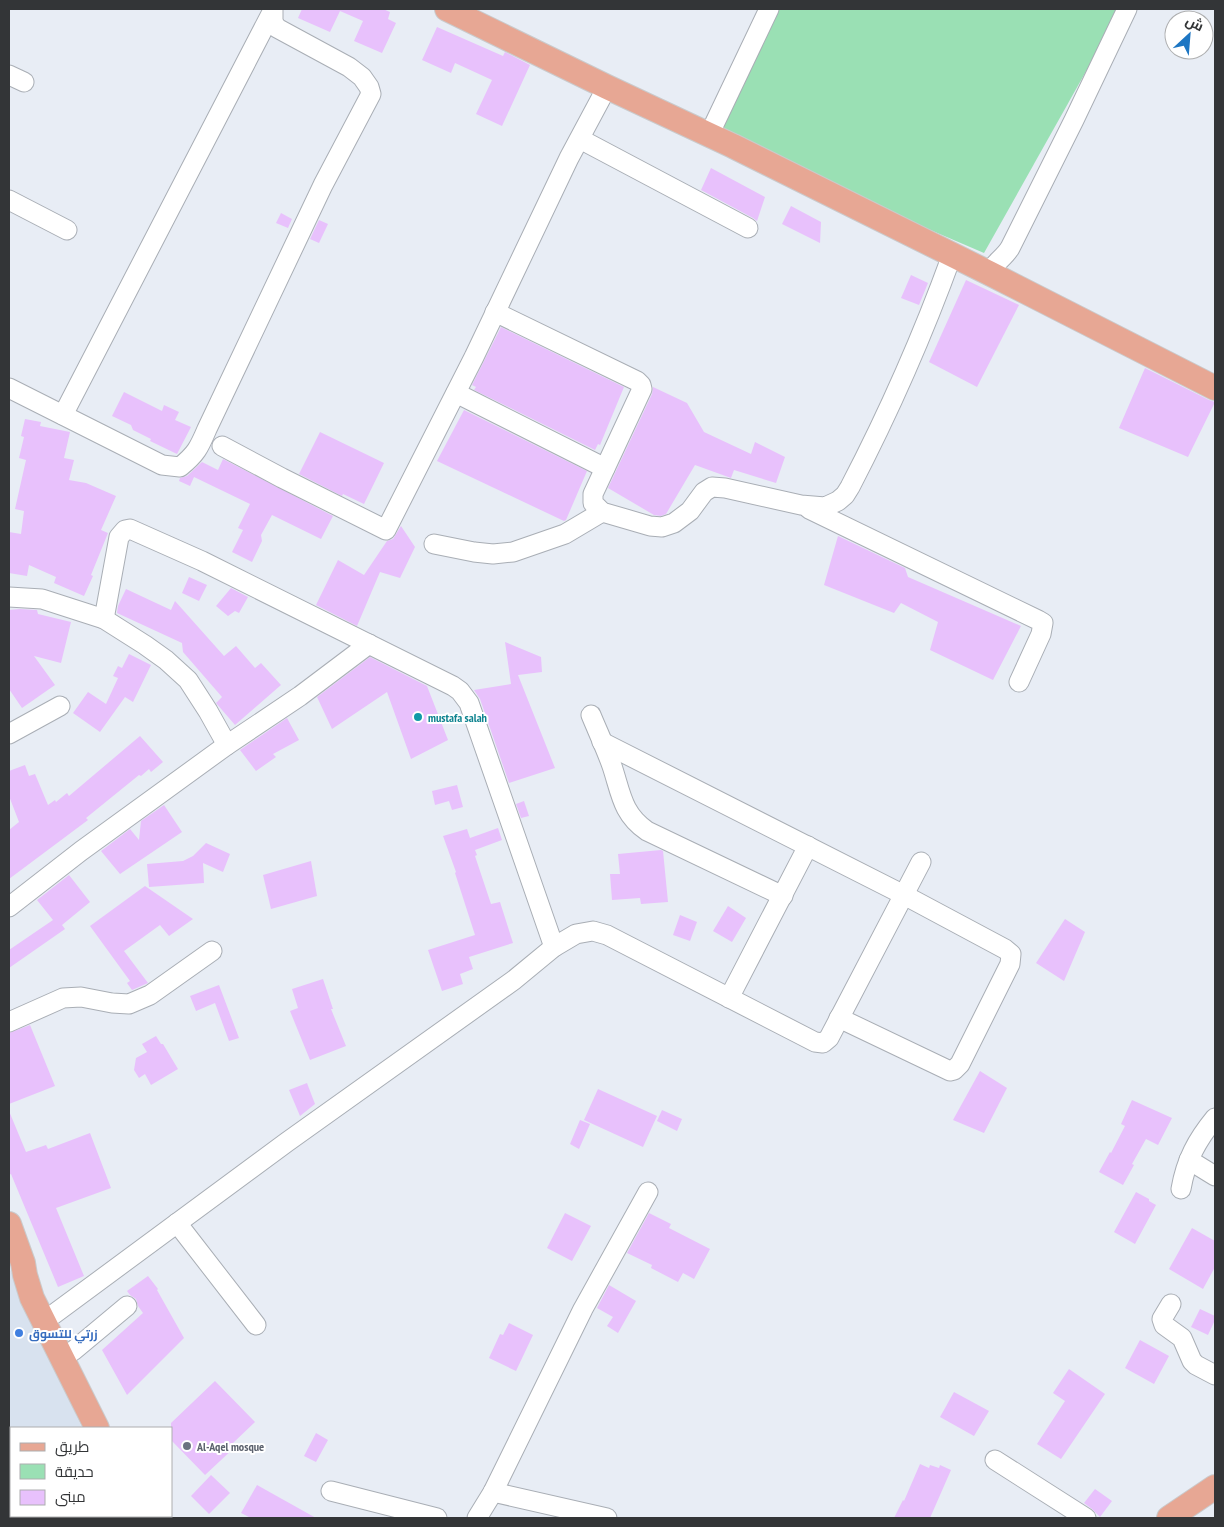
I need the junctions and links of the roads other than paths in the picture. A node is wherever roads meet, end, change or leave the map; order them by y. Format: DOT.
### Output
graph roads {
  1 [pos="447,9"];
  2 [pos="769,9"];
  3 [pos="1127,9"];
  4 [pos="273,10"];
  5 [pos="607,87"];
  6 [pos="709,135"];
  7 [pos="580,139"];
  8 [pos="9,200"];
  9 [pos="748,228"];
  10 [pos="67,230"];
  11 [pos="952,255"];
  12 [pos="989,273"];
  13 [pos="496,312"];
  14 [pos="9,388"];
  15 [pos="1215,388"];
  16 [pos="456,393"];
  17 [pos="63,415"];
  18 [pos="222,446"];
  19 [pos="605,468"];
  20 [pos="801,505"];
  21 [pos="602,512"];
  22 [pos="434,544"];
  23 [pos="9,597"];
  24 [pos="104,619"];
  25 [pos="369,644"];
  26 [pos="1019,682"];
  27 [pos="60,706"];
  28 [pos="591,715"];
  29 [pos="9,734"];
  30 [pos="602,742"];
  31 [pos="227,745"];
  32 [pos="808,846"];
  33 [pos="921,862"];
  34 [pos="904,895"];
  35 [pos="783,896"];
  36 [pos="9,907"];
  37 [pos="554,947"];
  38 [pos="212,951"];
  39 [pos="729,998"];
  40 [pos="838,1018"];
  41 [pos="9,1022"];
  42 [pos="1215,1118"];
  43 [pos="1189,1160"];
  44 [pos="1215,1176"];
  45 [pos="1181,1189"];
  46 [pos="648,1192"];
  47 [pos="177,1223"];
  48 [pos="9,1224"];
  49 [pos="23,1263"];
  50 [pos="1171,1304"];
  51 [pos="127,1306"];
  52 [pos="54,1314"];
  53 [pos="256,1324"];
  54 [pos="73,1351"];
  55 [pos="1215,1375"];
  56 [pos="96,1427"];
  57 [pos="111,1427"];
  58 [pos="995,1460"];
  59 [pos="1215,1488"];
  60 [pos="331,1490"];
  61 [pos="493,1492"];
  62 [pos="437,1518"];
  63 [pos="477,1518"];
  64 [pos="607,1518"];
  65 [pos="1086,1518"];
  66 [pos="1169,1518"];
  1 -- 5 [label="main road"];
  2 -- 6 [label="street"];
  3 -- 12 [label="street"];
  4 -- 17 [label="street"];
  4 -- 17 [label="street"];
  5 -- 6 [label="main road"];
  5 -- 7 [label="street"];
  6 -- 11 [label="main road"];
  7 -- 9 [label="street"];
  7 -- 13 [label="street"];
  8 -- 10 [label="street"];
  11 -- 12 [label="main road"];
  11 -- 20 [label="street"];
  12 -- 15 [label="main road"];
  13 -- 16 [label="street"];
  13 -- 19 [label="street"];
  14 -- 17 [label="street"];
  16 -- 18 [label="street"];
  16 -- 19 [label="street"];
  19 -- 21 [label="street"];
  20 -- 21 [label="street"];
  20 -- 26 [label="street"];
  21 -- 22 [label="street"];
  23 -- 24 [label="street"];
  24 -- 25 [label="street"];
  24 -- 31 [label="street"];
  25 -- 31 [label="street"];
  25 -- 37 [label="street"];
  27 -- 29 [label="street"];
  28 -- 30 [label="street"];
  30 -- 32 [label="street"];
  30 -- 35 [label="street"];
  31 -- 36 [label="street"];
  32 -- 34 [label="street"];
  32 -- 35 [label="street"];
  33 -- 34 [label="street"];
  34 -- 40 [label="street"];
  34 -- 40 [label="street"];
  35 -- 39 [label="street"];
  37 -- 39 [label="street"];
  37 -- 47 [label="street"];
  38 -- 41 [label="street"];
  39 -- 40 [label="street"];
  42 -- 43 [label="street"];
  43 -- 44 [label="street"];
  43 -- 45 [label="street"];
  46 -- 61 [label="street"];
  47 -- 52 [label="street"];
  47 -- 53 [label="street"];
  48 -- 49 [label="main road"];
  49 -- 52 [label="main road"];
  49 -- 56 [label="main road"];
  50 -- 55 [label="street"];
  51 -- 54 [label="street"];
  52 -- 54 [label="main road"];
  54 -- 57 [label="main road"];
  58 -- 65 [label="street"];
  59 -- 66 [label="main road"];
  60 -- 62 [label="street"];
  61 -- 63 [label="street"];
  61 -- 64 [label="street"];
}
